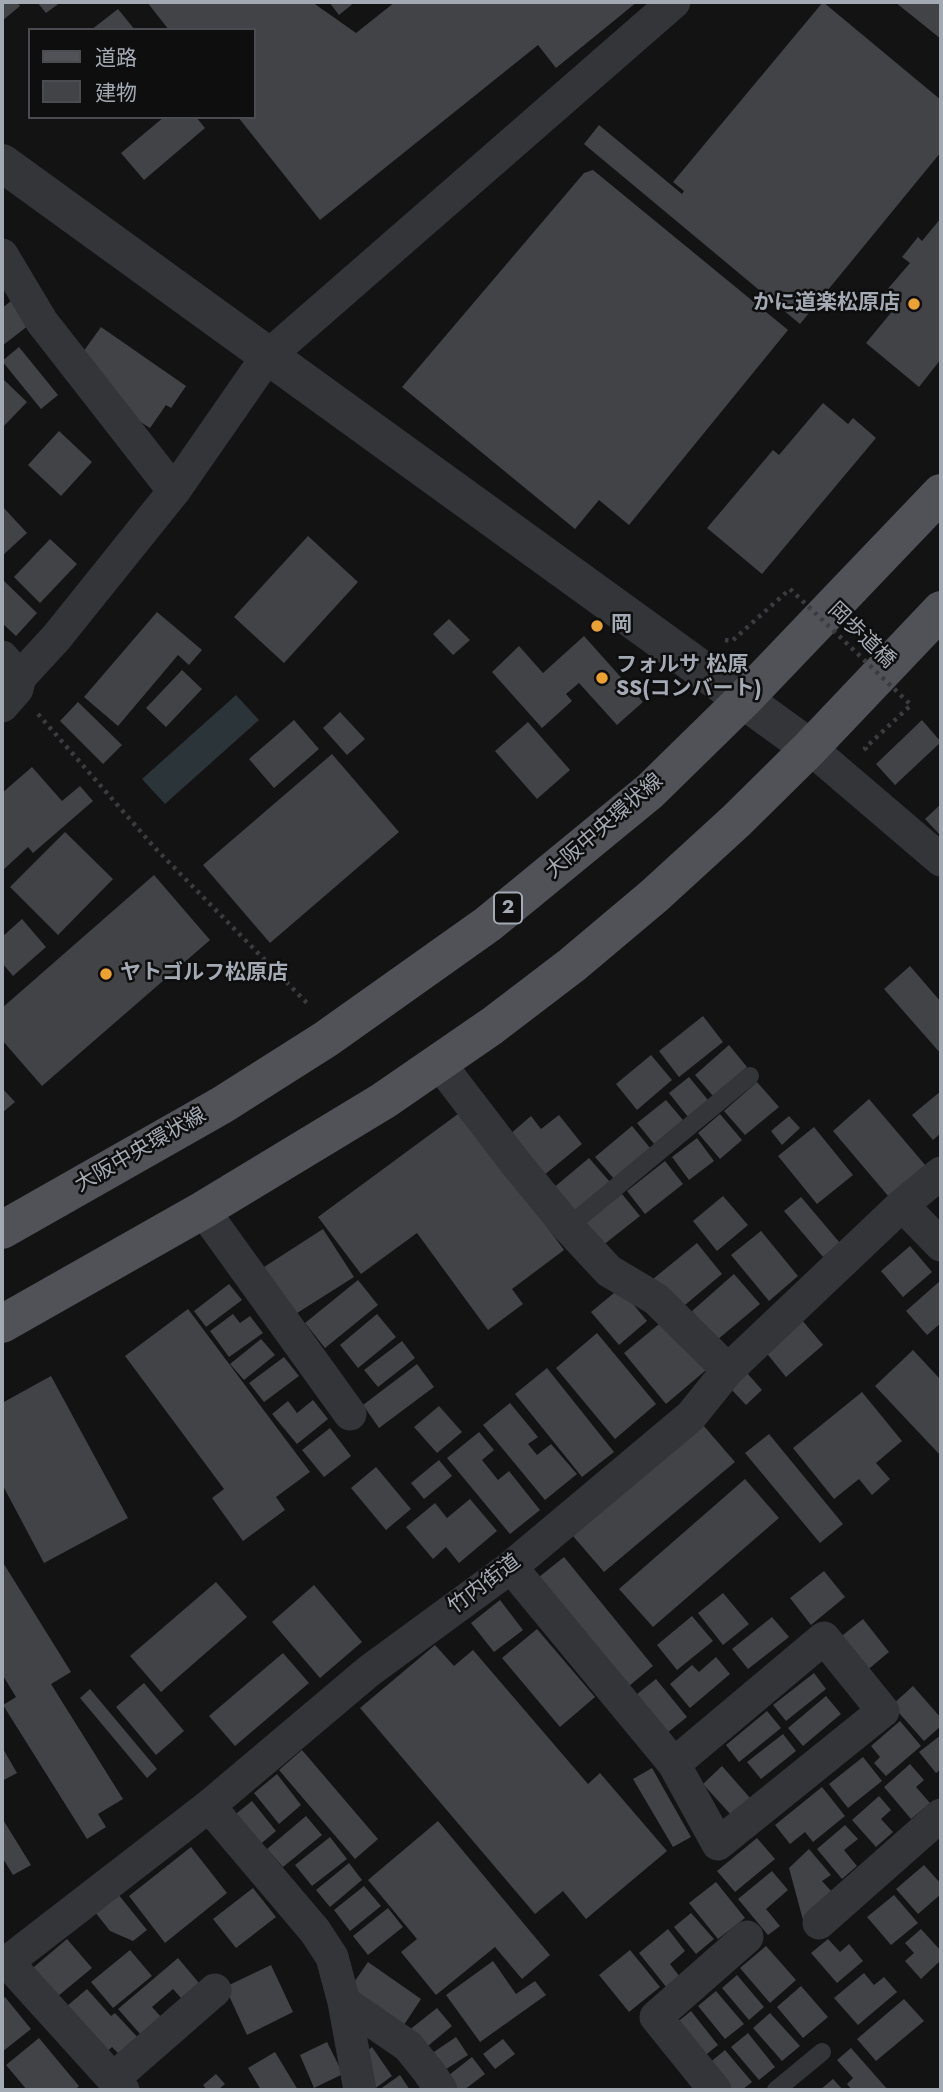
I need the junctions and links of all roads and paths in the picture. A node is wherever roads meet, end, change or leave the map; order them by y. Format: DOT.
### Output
graph roads {
  1 [pos="674,2"];
  2 [pos="2,163"];
  3 [pos="5,268"];
  4 [pos="267,357"];
  5 [pos="174,491"];
  6 [pos="941,493"];
  7 [pos="941,610"];
  8 [pos="732,640"];
  9 [pos="10,682"];
  10 [pos="744,699"];
  11 [pos="810,748"];
  12 [pos="865,748"];
  13 [pos="941,860"];
  14 [pos="308,1004"];
  15 [pos="439,1063"];
  16 [pos="750,1076"];
  17 [pos="941,1173"];
  18 [pos="902,1205"];
  19 [pos="203,1210"];
  20 [pos="568,1227"];
  21 [pos="2,1230"];
  22 [pos="941,1245"];
  23 [pos="2,1324"];
  24 [pos="728,1370"];
  25 [pos="349,1414"];
  26 [pos="511,1567"];
  27 [pos="674,1764"];
  28 [pos="209,1806"];
  29 [pos="936,1828"];
  30 [pos="819,1923"];
  31 [pos="747,1937"];
  32 [pos="4,1964"];
  33 [pos="215,1990"];
  34 [pos="344,2002"];
  35 [pos="822,2052"];
  36 [pos="118,2085"];
  37 [pos="360,2090"];
  38 [pos="441,2090"];
  39 [pos="715,2090"];
  40 [pos="776,2090"];
  1 -- 4 [label="street"];
  2 -- 4 [label="street"];
  3 -- 5 [label="street"];
  4 -- 5 [label="street"];
  4 -- 10 [label="street"];
  5 -- 9 [label="street"];
  6 -- 10 [label="main road, 大阪中央環状線 / 2"];
  7 -- 11 [label="main road"];
  8 -- 12 [label="path, 岡歩道橋, bridge"];
  9 -- 14 [label="path"];
  10 -- 11 [label="street"];
  10 -- 21 [label="main road, 大阪中央環状線 / 2"];
  11 -- 13 [label="street"];
  11 -- 15 [label="main road"];
  15 -- 19 [label="main road"];
  15 -- 20 [label="street"];
  16 -- 20 [label="lane"];
  17 -- 18 [label="street, 竹内街道"];
  18 -- 22 [label="street"];
  18 -- 24 [label="street, 竹内街道"];
  19 -- 23 [label="main road"];
  19 -- 25 [label="street"];
  20 -- 24 [label="street"];
  24 -- 26 [label="street, 竹内街道"];
  26 -- 27 [label="street"];
  26 -- 28 [label="street, 竹内街道"];
  27 -- 27 [label="street"];
  28 -- 32 [label="street, 竹内街道"];
  28 -- 34 [label="street"];
  29 -- 30 [label="street"];
  31 -- 39 [label="street"];
  32 -- 36 [label="street"];
  33 -- 36 [label="street"];
  34 -- 37 [label="street"];
  34 -- 38 [label="street"];
  35 -- 40 [label="lane"];
}
